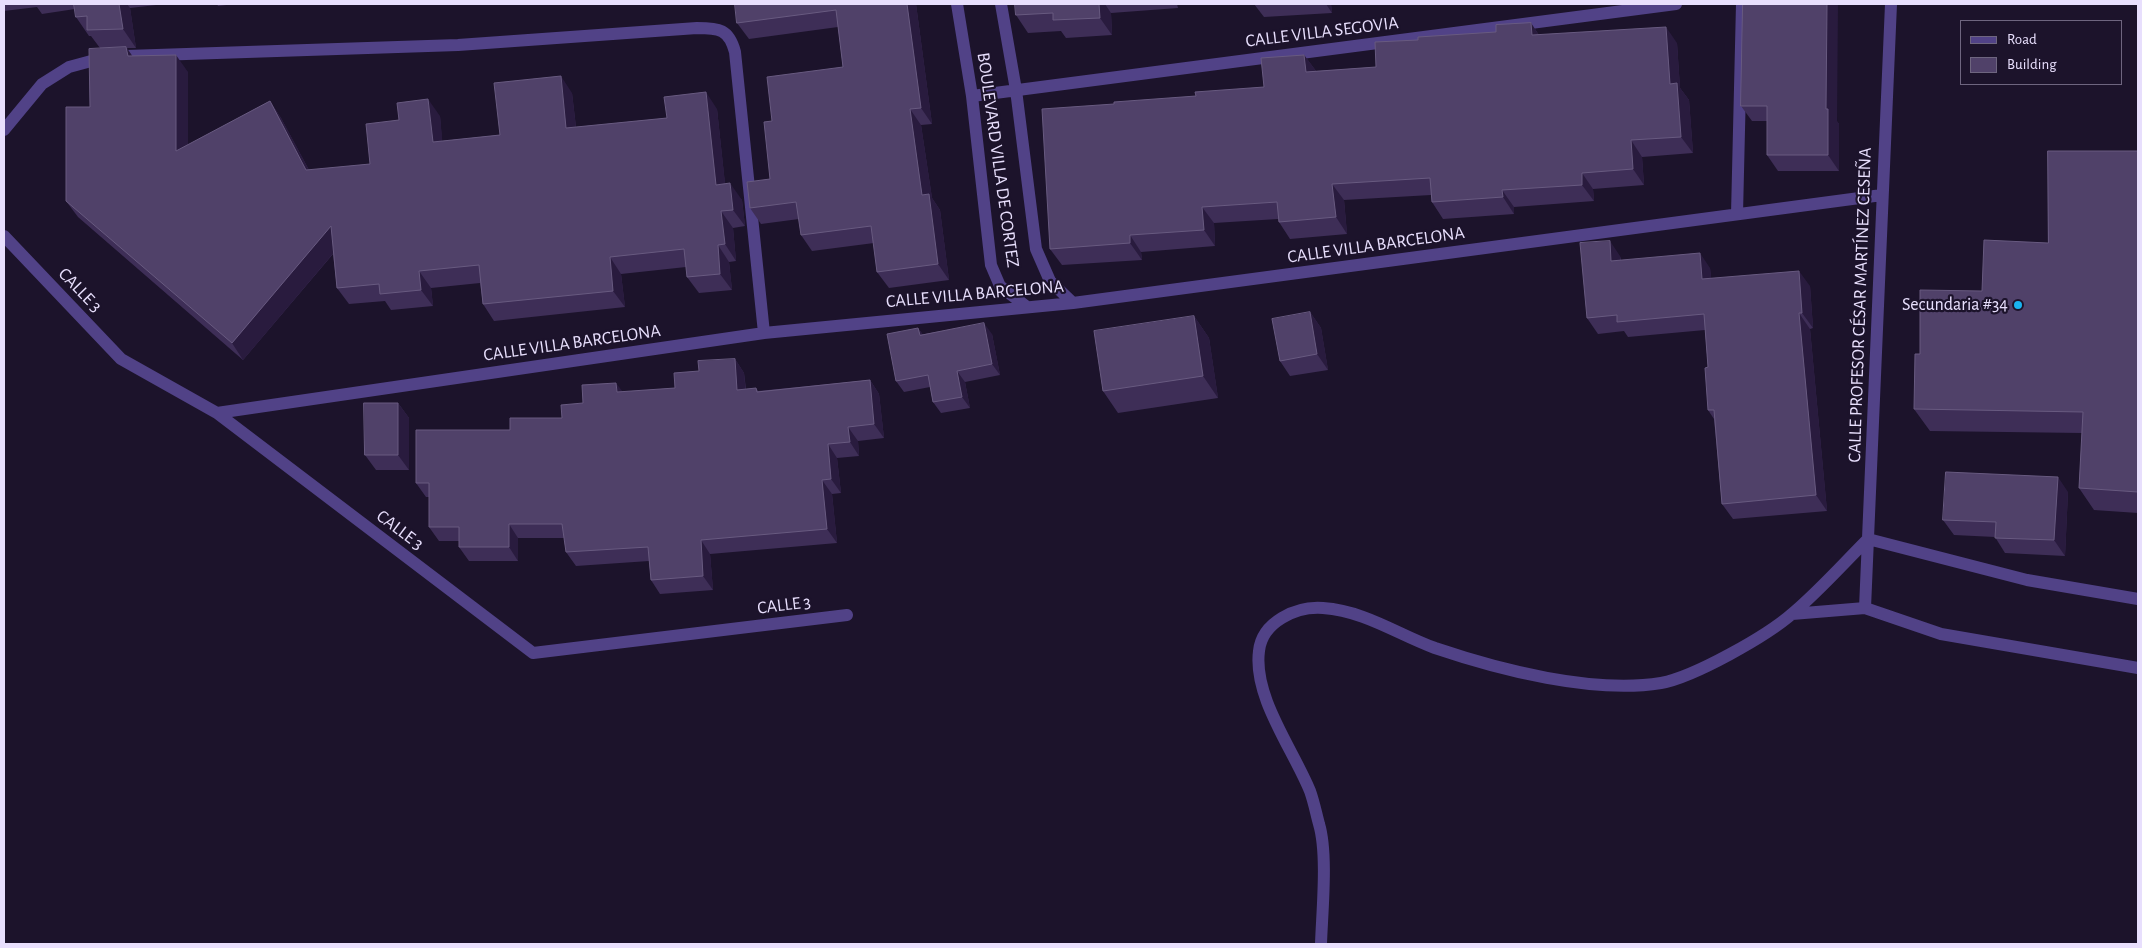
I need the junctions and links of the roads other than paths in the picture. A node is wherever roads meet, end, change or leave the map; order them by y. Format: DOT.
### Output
graph roads {
  1 [pos="958,4"];
  2 [pos="1001,4"];
  3 [pos="1676,4"];
  4 [pos="1742,4"];
  5 [pos="1891,4"];
  6 [pos="1016,90"];
  7 [pos="972,96"];
  8 [pos="4,130"];
  9 [pos="1882,195"];
  10 [pos="1736,214"];
  11 [pos="4,236"];
  12 [pos="1073,303"];
  13 [pos="1027,307"];
  14 [pos="764,333"];
  15 [pos="217,413"];
  16 [pos="1868,540"];
  17 [pos="2138,599"];
  18 [pos="1865,608"];
  19 [pos="1792,614"];
  20 [pos="847,615"];
  21 [pos="2138,668"];
  22 [pos="1321,944"];
  1 -- 7 [label="street, BOULEVARD VILLA DE CORTEZ"];
  2 -- 6 [label="street, BOULEVARD VILLA DE CORTEZ"];
  3 -- 6 [label="street, CALLE VILLA SEGOVIA"];
  4 -- 10 [label="street"];
  5 -- 9 [label="street, CALLE PROFESOR CÉSAR MARTÍNEZ CESEÑA"];
  6 -- 7 [label="street, CALLE VILLA SEGOVIA"];
  6 -- 12 [label="street, BOULEVARD VILLA DE CORTEZ"];
  7 -- 13 [label="street, BOULEVARD VILLA DE CORTEZ"];
  8 -- 14 [label="street"];
  9 -- 10 [label="street, CALLE VILLA BARCELONA"];
  9 -- 16 [label="street, CALLE PROFESOR CÉSAR MARTÍNEZ CESEÑA"];
  10 -- 12 [label="street, CALLE VILLA BARCELONA"];
  11 -- 15 [label="street, CALLE 3"];
  12 -- 13 [label="street, CALLE VILLA BARCELONA"];
  13 -- 14 [label="street, CALLE VILLA BARCELONA"];
  14 -- 15 [label="street, CALLE VILLA BARCELONA"];
  15 -- 20 [label="street, CALLE 3"];
  16 -- 17 [label="street"];
  16 -- 18 [label="street, CALLE PROFESOR CÉSAR MARTÍNEZ CESEÑA"];
  16 -- 19 [label="street"];
  18 -- 19 [label="street"];
  18 -- 21 [label="street"];
  19 -- 22 [label="street"];
}
